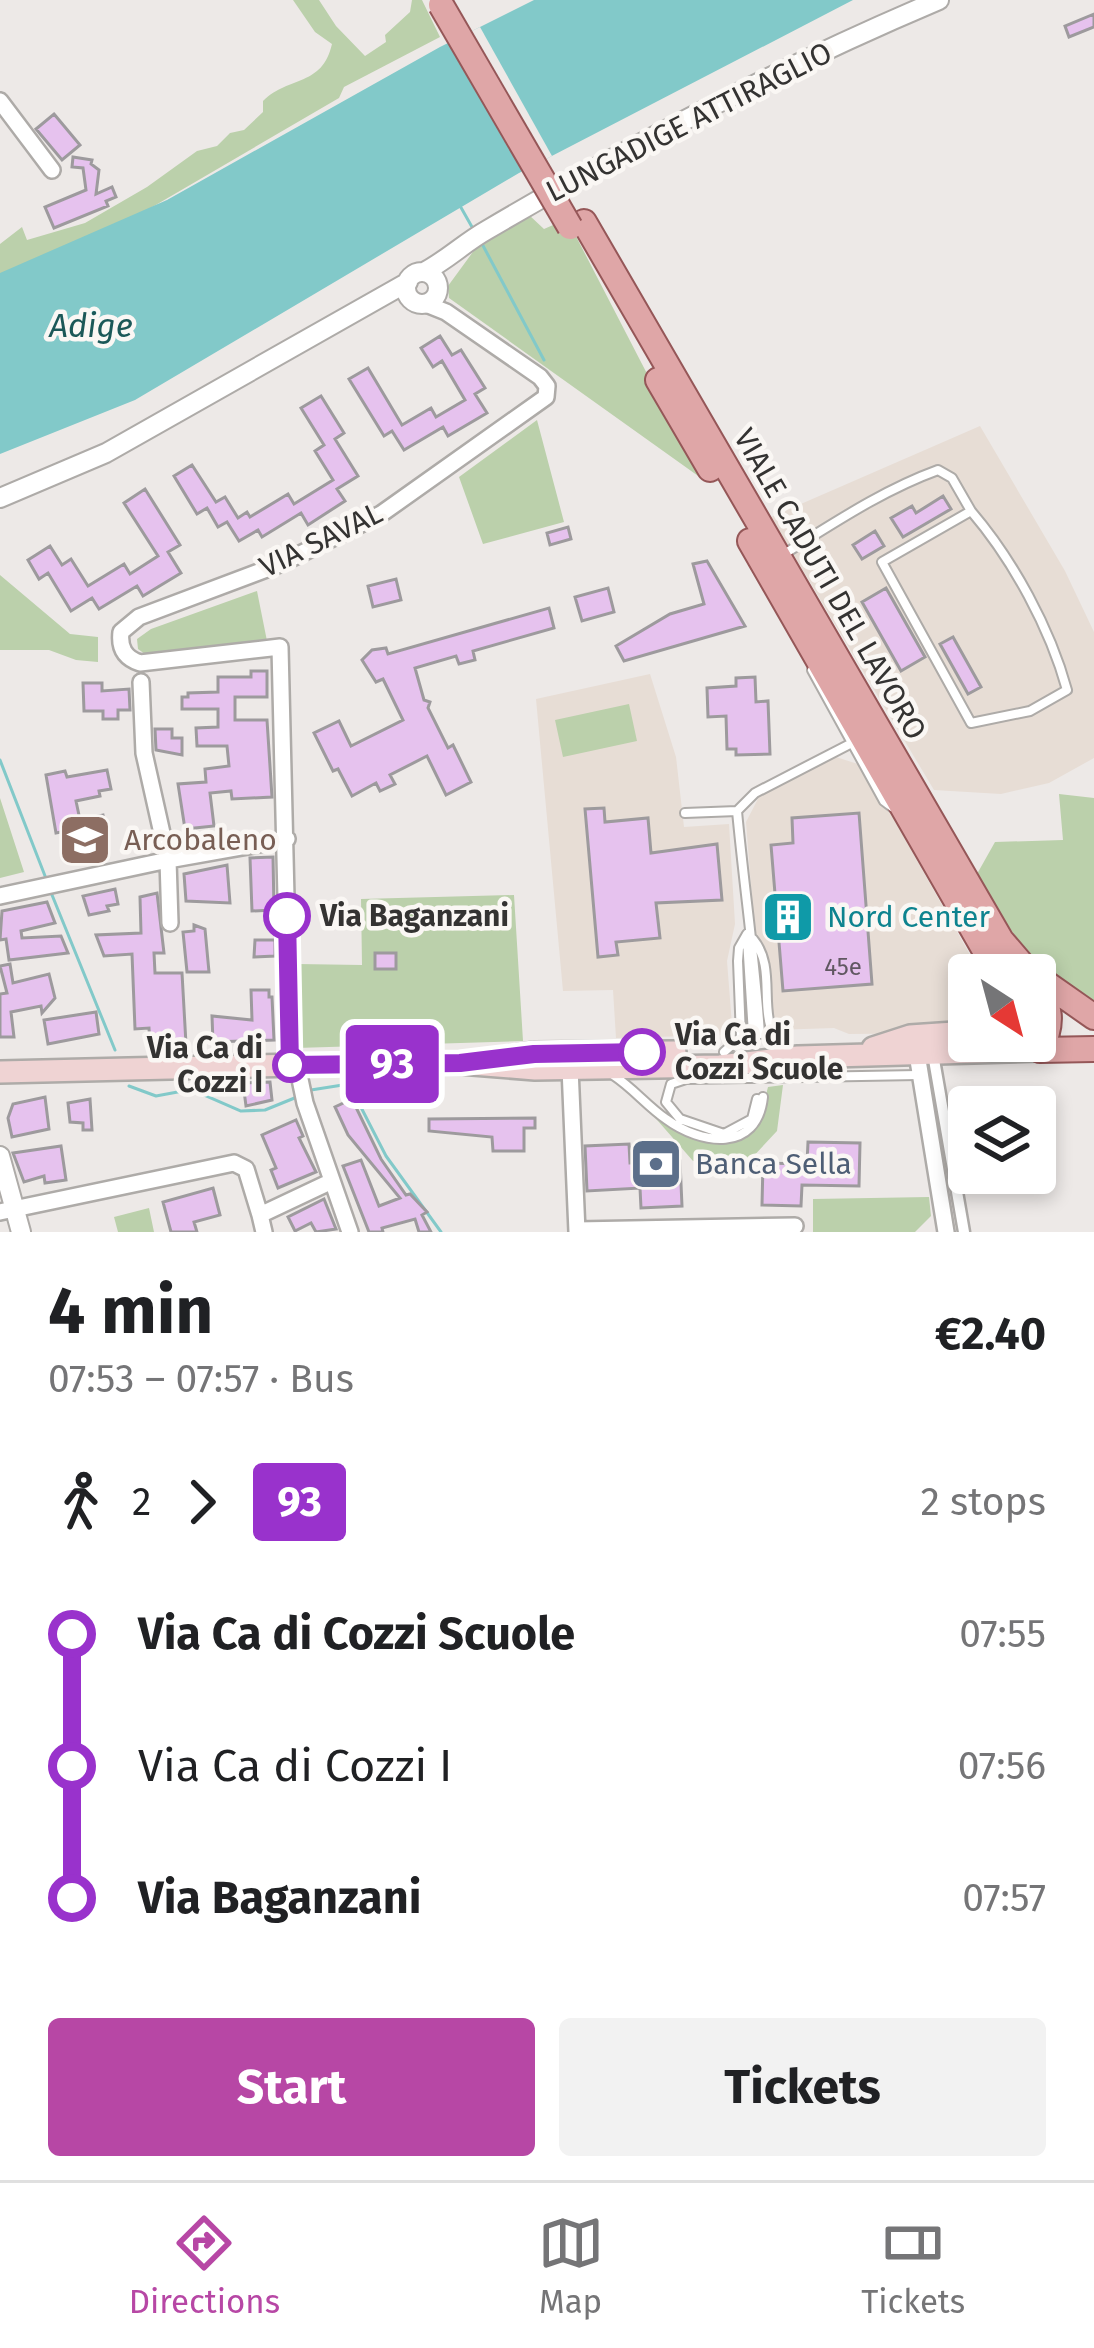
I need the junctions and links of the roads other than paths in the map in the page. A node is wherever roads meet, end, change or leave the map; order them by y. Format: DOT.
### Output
graph roads {
  1 [pos="939,0"];
  2 [pos="445,2"];
  3 [pos="0,101"];
  4 [pos="52,170"];
  5 [pos="577,224"];
  6 [pos="427,293"];
  7 [pos="0,498"];
  8 [pos="971,511"];
  9 [pos="778,557"];
  10 [pos="805,640"];
  11 [pos="141,682"];
  12 [pos="850,744"];
  13 [pos="736,811"];
  14 [pos="685,813"];
  15 [pos="910,820"];
  16 [pos="287,839"];
  17 [pos="168,860"];
  18 [pos="0,896"];
  19 [pos="170,923"];
  20 [pos="748,933"];
  21 [pos="976,936"];
  22 [pos="982,954"];
  23 [pos="987,954"];
  24 [pos="1013,954"];
  25 [pos="1056,991"];
  26 [pos="1094,1017"];
  27 [pos="948,1033"];
  28 [pos="756,1034"];
  29 [pos="1056,1046"];
  30 [pos="1094,1049"];
  31 [pos="724,1052"];
  32 [pos="850,1056"];
  33 [pos="798,1057"];
  34 [pos="948,1058"];
  35 [pos="923,1061"];
  36 [pos="460,1063"];
  37 [pos="749,1065"];
  38 [pos="596,1068"];
  39 [pos="570,1069"];
  40 [pos="296,1070"];
  41 [pos="0,1072"];
  42 [pos="725,1079"];
  43 [pos="786,1079"];
  44 [pos="0,1156"];
  45 [pos="332,1181"];
  46 [pos="8,1211"];
  47 [pos="262,1224"];
  48 [pos="795,1226"];
  49 [pos="577,1231"];
  50 [pos="21,1232"];
  51 [pos="350,1232"];
  52 [pos="946,1232"];
  53 [pos="964,1232"];
  1 -- 6 [label="street, LUNGADIGE ATTIRAGLIO"];
  2 -- 5 [label="main road, bridge"];
  3 -- 4 [label="street"];
  5 -- 9 [label="main road, VIALE CADUTI DEL LAVORO"];
  5 -- 10 [label="main road, VIALE CADUTI DEL LAVORO"];
  6 -- 7 [label="street"];
  6 -- 16 [label="street, VIA SAVAL"];
  8 -- 8 [label="lane"];
  8 -- 9 [label="lane"];
  9 -- 24 [label="main road, VIALE CADUTI DEL LAVORO"];
  10 -- 12 [label="lane, VIALE CADUTI DEL LAVORO"];
  10 -- 15 [label="main road, VIALE CADUTI DEL LAVORO"];
  11 -- 17 [label="street"];
  12 -- 13 [label="lane, VIALE CADUTI DEL LAVORO"];
  12 -- 15 [label="lane, VIALE CADUTI DEL LAVORO"];
  13 -- 14 [label="lane"];
  13 -- 20 [label="lane"];
  15 -- 21 [label="main road, VIALE CADUTI DEL LAVORO"];
  16 -- 17 [label="street"];
  16 -- 40 [label="street"];
  17 -- 18 [label="street"];
  17 -- 19 [label="street"];
  20 -- 28 [label="lane"];
  20 -- 31 [label="lane"];
  20 -- 33 [label="lane"];
  21 -- 22 [label="main road, VIALE CADUTI DEL LAVORO"];
  21 -- 23 [label="main road, VIALE CADUTI DEL LAVORO"];
  25 -- 26 [label="main road, VIALE CADUTI DEL LAVORO"];
  27 -- 32 [label="main road"];
  29 -- 30 [label="main road"];
  31 -- 33 [label="main road"];
  31 -- 36 [label="main road"];
  32 -- 33 [label="main road"];
  32 -- 35 [label="main road"];
  33 -- 37 [label="main road"];
  34 -- 35 [label="main road"];
  35 -- 43 [label="lane"];
  35 -- 52 [label="street"];
  35 -- 53 [label="street"];
  36 -- 39 [label="main road"];
  36 -- 40 [label="main road"];
  37 -- 38 [label="main road"];
  37 -- 42 [label="lane"];
  37 -- 43 [label="lane"];
  38 -- 39 [label="main road"];
  38 -- 42 [label="lane"];
  39 -- 49 [label="street"];
  40 -- 41 [label="main road"];
  40 -- 45 [label="street"];
  42 -- 43 [label="lane"];
  44 -- 46 [label="street"];
  45 -- 47 [label="street"];
  45 -- 51 [label="street"];
  46 -- 47 [label="street"];
  46 -- 50 [label="street"];
  48 -- 49 [label="street"];
}
